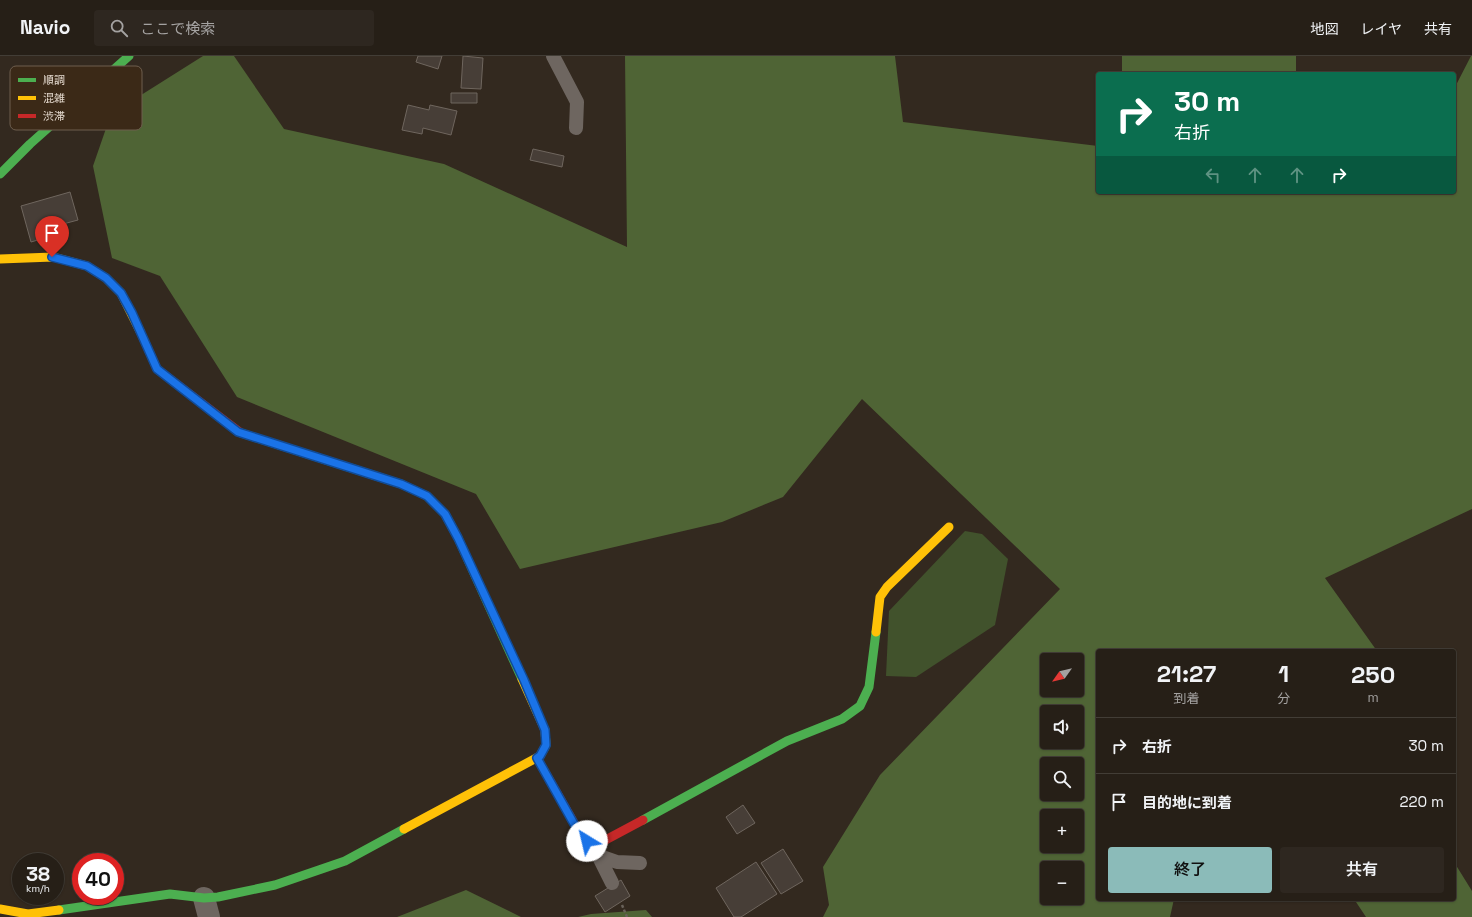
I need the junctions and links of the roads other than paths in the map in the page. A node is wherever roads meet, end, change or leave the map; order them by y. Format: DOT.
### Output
graph roads {
  1 [pos="129,56"];
  2 [pos="553,56"];
  3 [pos="118,66"];
  4 [pos="576,128"];
  5 [pos="46,130"];
  6 [pos="0,174"];
  7 [pos="0,259"];
  8 [pos="949,527"];
  9 [pos="537,758"];
  10 [pos="595,849"];
  11 [pos="640,863"];
  12 [pos="612,883"];
  13 [pos="206,907"];
  14 [pos="0,909"];
  15 [pos="108,910"];
  1 -- 3 [label="street"];
  2 -- 4 [label="lane"];
  5 -- 6 [label="street"];
  7 -- 9 [label="street"];
  8 -- 10 [label="street"];
  9 -- 10 [label="street"];
  9 -- 13 [label="street"];
  10 -- 11 [label="lane"];
  10 -- 12 [label="lane"];
  13 -- 15 [label="street"];
  14 -- 15 [label="street"];
}
